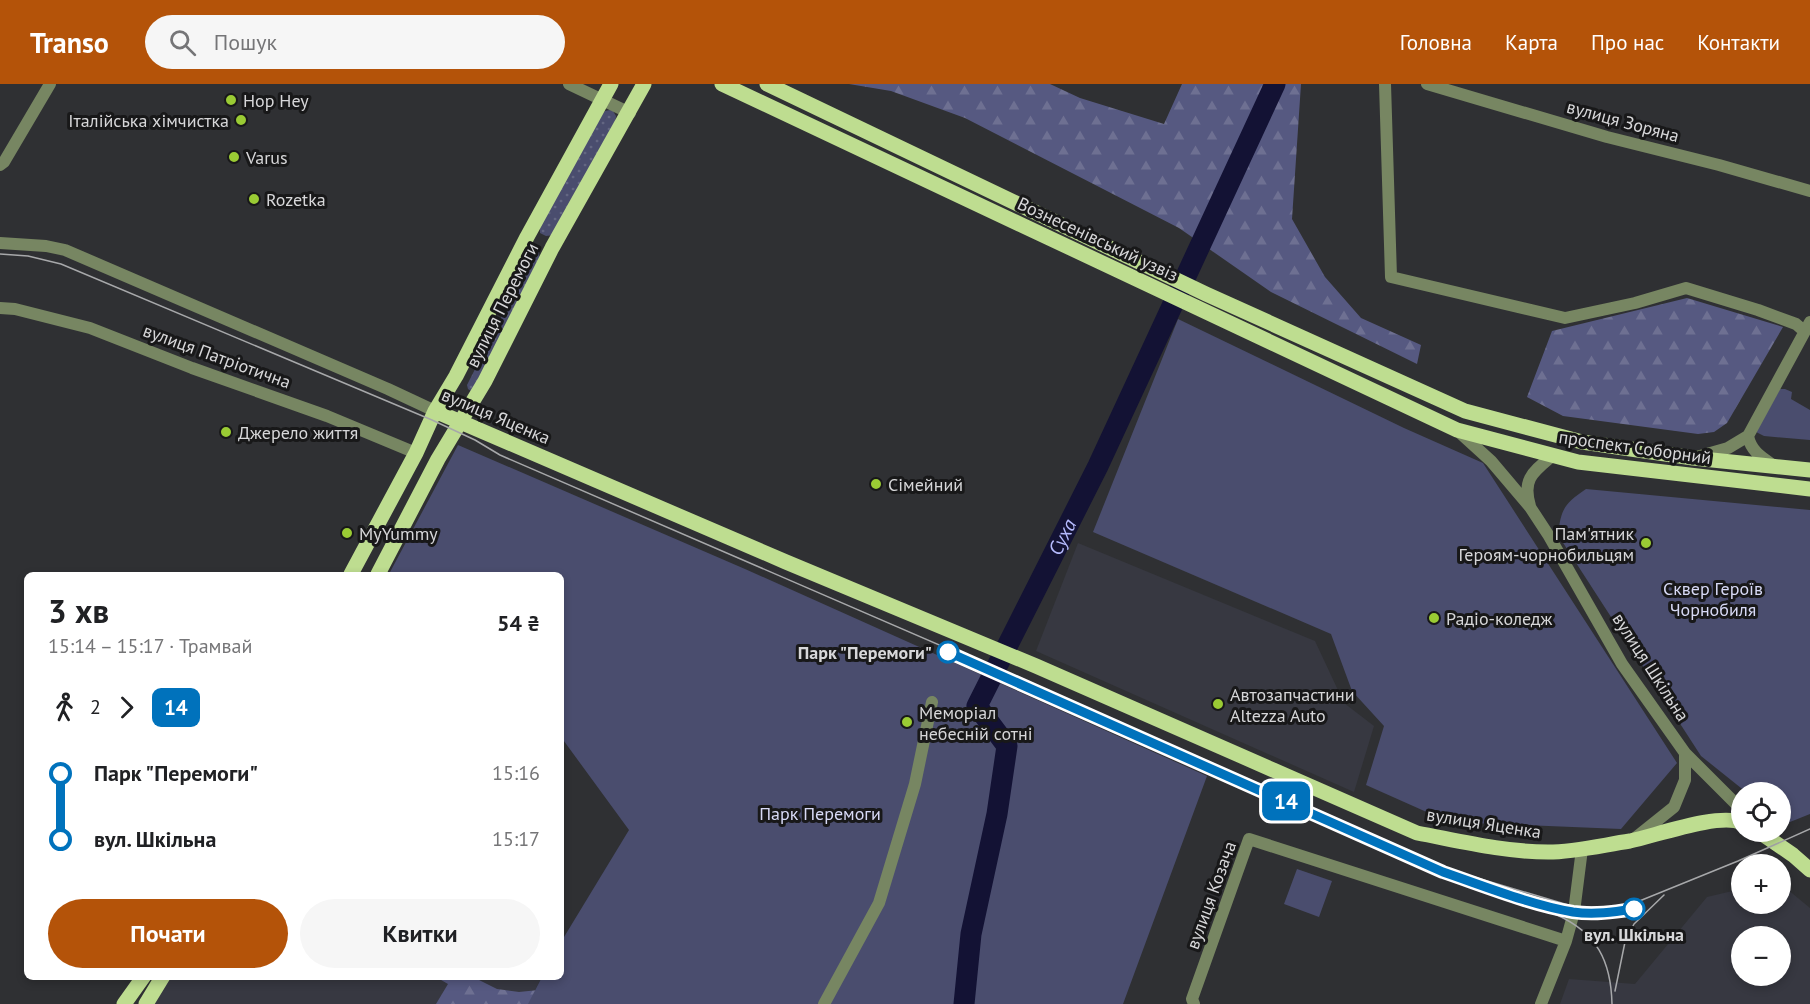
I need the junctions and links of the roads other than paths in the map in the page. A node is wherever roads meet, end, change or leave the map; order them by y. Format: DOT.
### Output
graph roads {
  1 [pos="50,84"];
  2 [pos="569,84"];
  3 [pos="611,84"];
  4 [pos="644,84"];
  5 [pos="722,84"];
  6 [pos="767,84"];
  7 [pos="1385,84"];
  8 [pos="1427,84"];
  9 [pos="603,100"];
  10 [pos="630,113"];
  11 [pos="0,165"];
  12 [pos="1810,191"];
  13 [pos="527,237"];
  14 [pos="0,243"];
  15 [pos="552,248"];
  16 [pos="0,308"];
  17 [pos="1807,326"];
  18 [pos="435,411"];
  19 [pos="1465,411"];
  20 [pos="461,422"];
  21 [pos="1457,430"];
  22 [pos="1748,436"];
  23 [pos="416,453"];
  24 [pos="1552,456"];
  25 [pos="1693,458"];
  26 [pos="1775,466"];
  27 [pos="1810,470"];
  28 [pos="1810,489"];
  29 [pos="1530,507"];
  30 [pos="352,572"];
  31 [pos="379,572"];
  32 [pos="932,702"];
  33 [pos="1685,753"];
  34 [pos="1731,799"];
  35 [pos="1731,821"];
  36 [pos="1632,840"];
  37 [pos="1774,842"];
  38 [pos="1582,849"];
  39 [pos="1810,870"];
  40 [pos="1566,940"];
  41 [pos="141,980"];
  42 [pos="161,980"];
  43 [pos="124,1004"];
  44 [pos="146,1004"];
  45 [pos="824,1004"];
  46 [pos="1194,1004"];
  47 [pos="1541,1004"];
  1 -- 11 [label="street"];
  2 -- 9 [label="street"];
  3 -- 9 [label="main road, вулиця Перемоги"];
  4 -- 10 [label="main road, вулиця Перемоги"];
  5 -- 21 [label="main road, Вознесенівський узвіз"];
  6 -- 19 [label="main road, Вознесенівський узвіз"];
  7 -- 17 [label="street"];
  8 -- 12 [label="street, вулиця Зоряна"];
  9 -- 10 [label="street"];
  9 -- 13 [label="main road, вулиця Перемоги"];
  10 -- 15 [label="main road, вулиця Перемоги"];
  13 -- 15 [label="main road"];
  13 -- 18 [label="main road, вулиця Перемоги"];
  14 -- 18 [label="street, вулиця Яценка"];
  15 -- 20 [label="main road, вулиця Перемоги"];
  16 -- 23 [label="street, вулиця Патріотична"];
  17 -- 22 [label="street"];
  18 -- 20 [label="main road, вулиця Яценка"];
  18 -- 23 [label="main road, вулиця Перемоги"];
  19 -- 25 [label="main road, проспект Соборний"];
  20 -- 31 [label="main road, вулиця Перемоги"];
  20 -- 38 [label="main road, вулиця Яценка"];
  21 -- 24 [label="main road, проспект Соборний"];
  21 -- 29 [label="street, вулиця Шкільна"];
  22 -- 25 [label="street"];
  22 -- 26 [label="street"];
  23 -- 30 [label="main road, вулиця Перемоги"];
  24 -- 28 [label="main road, проспект Соборний"];
  24 -- 29 [label="street"];
  25 -- 26 [label="main road, проспект Соборний"];
  26 -- 27 [label="main road, проспект Соборний"];
  29 -- 33 [label="street, вулиця Шкільна"];
  32 -- 45 [label="street"];
  33 -- 34 [label="street, вулиця Шкільна"];
  33 -- 36 [label="street"];
  35 -- 36 [label="main road, вулиця Яценка"];
  36 -- 38 [label="main road, вулиця Яценка"];
  37 -- 39 [label="main road"];
  38 -- 40 [label="street"];
  40 -- 46 [label="street, вулиця Козача"];
  40 -- 47 [label="street"];
  41 -- 43 [label="main road"];
  42 -- 44 [label="main road"];
}
